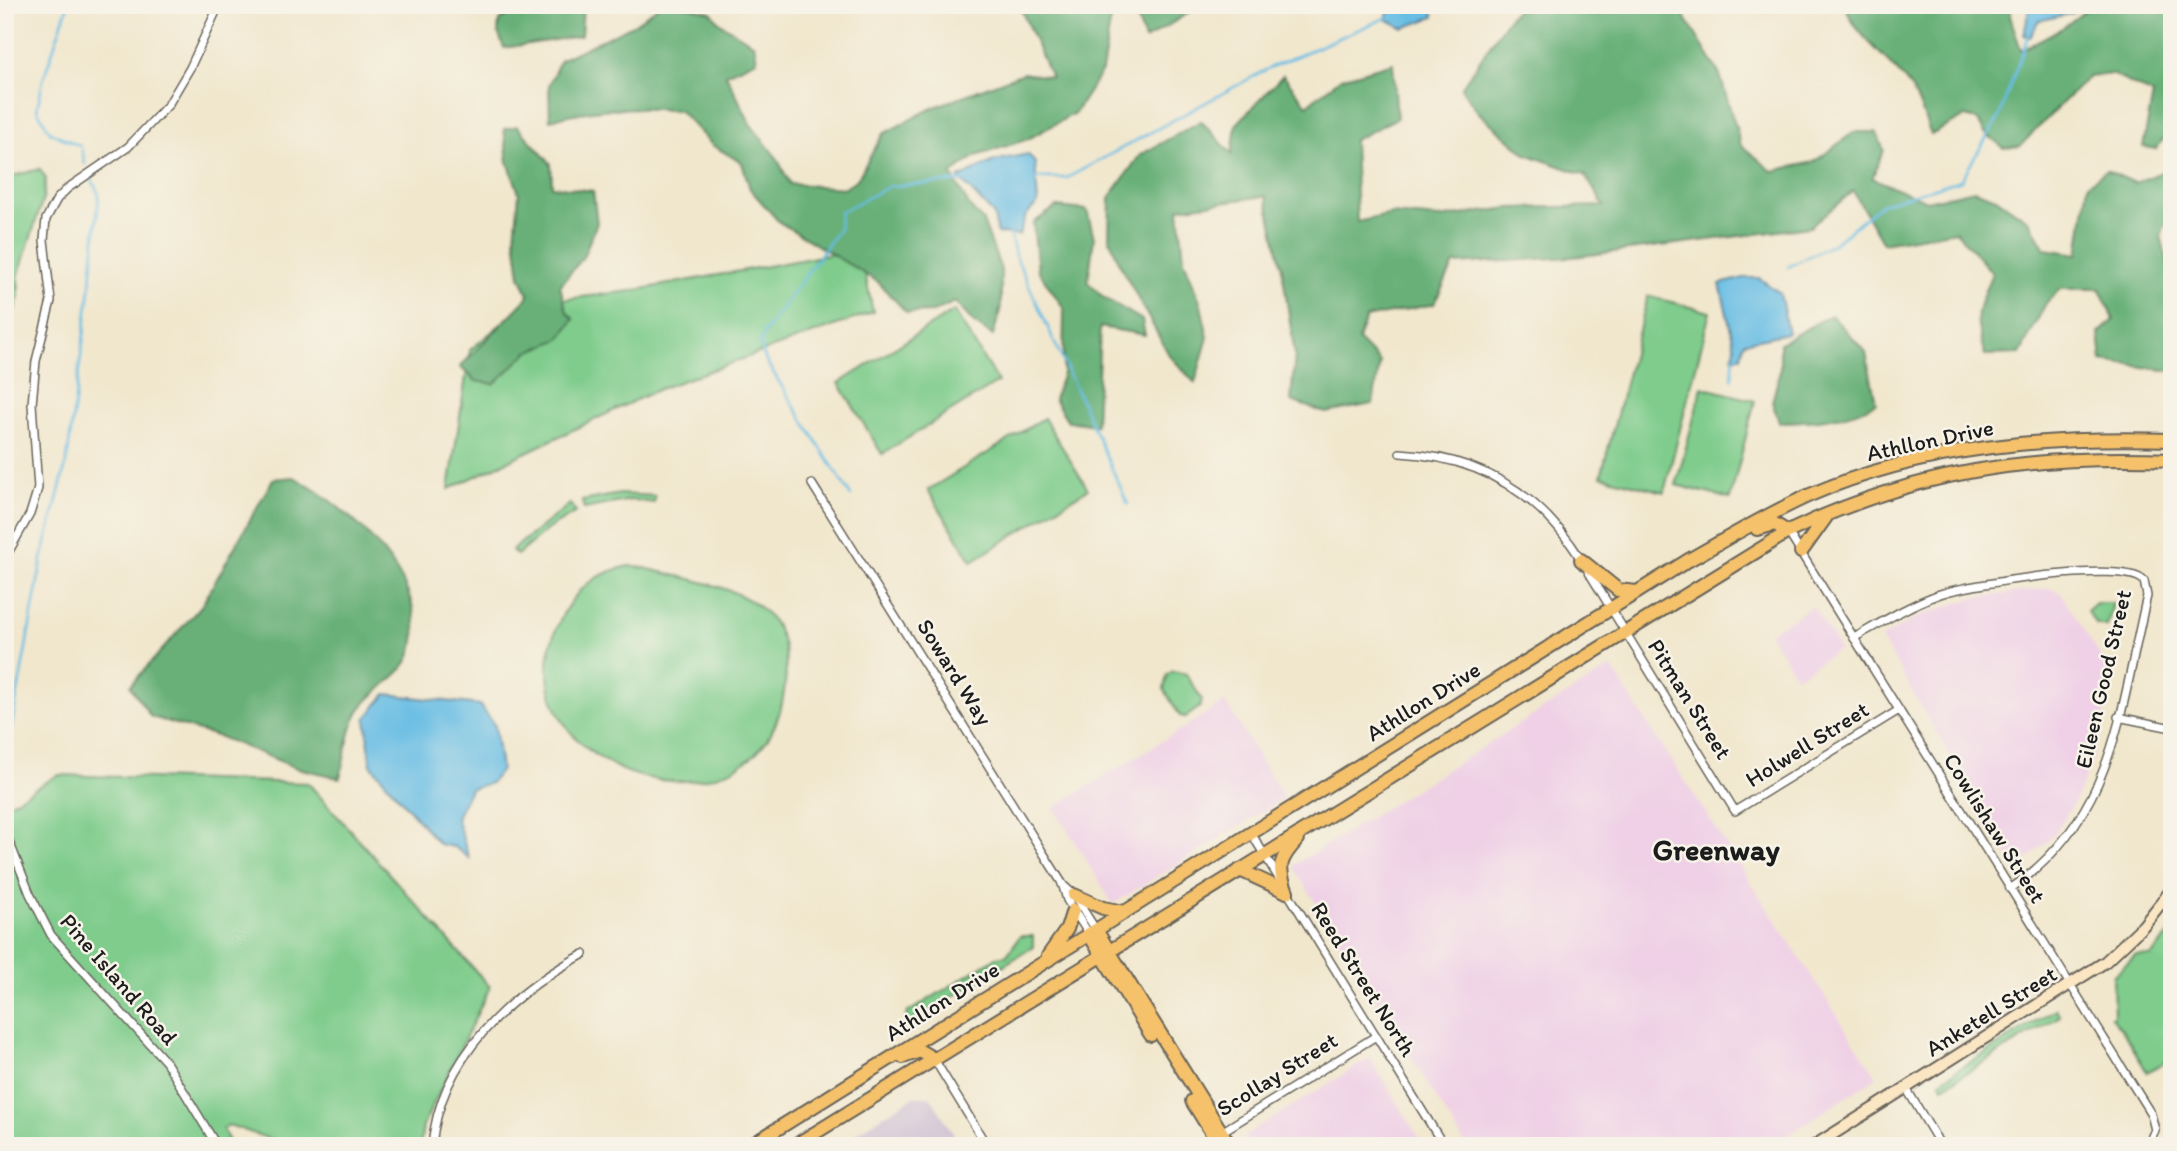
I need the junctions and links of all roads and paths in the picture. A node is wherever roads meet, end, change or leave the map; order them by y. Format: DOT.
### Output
graph roads {
  1 [pos="219,5"];
  2 [pos="2172,440"];
  3 [pos="1400,453"];
  4 [pos="2172,460"];
  5 [pos="812,484"];
  6 [pos="1812,494"];
  7 [pos="1830,511"];
  8 [pos="1788,532"];
  9 [pos="1715,545"];
  10 [pos="1801,552"];
  11 [pos="5,558"];
  12 [pos="1581,560"];
  13 [pos="1637,592"];
  14 [pos="1611,608"];
  15 [pos="1626,631"];
  16 [pos="1854,638"];
  17 [pos="1899,710"];
  18 [pos="2119,717"];
  19 [pos="2172,728"];
  20 [pos="1735,811"];
  21 [pos="1311,826"];
  22 [pos="5,831"];
  23 [pos="1251,833"];
  24 [pos="1265,855"];
  25 [pos="1240,870"];
  26 [pos="1062,883"];
  27 [pos="2010,888"];
  28 [pos="2172,889"];
  29 [pos="1287,892"];
  30 [pos="1074,895"];
  31 [pos="1073,909"];
  32 [pos="1125,912"];
  33 [pos="1093,932"];
  34 [pos="1105,953"];
  35 [pos="584,954"];
  36 [pos="1044,962"];
  37 [pos="2071,986"];
  38 [pos="953,1020"];
  39 [pos="1376,1035"];
  40 [pos="934,1059"];
  41 [pos="869,1072"];
  42 [pos="1906,1088"];
  43 [pos="1218,1138"];
  44 [pos="217,1146"];
  45 [pos="432,1146"];
  46 [pos="750,1146"];
  47 [pos="794,1146"];
  48 [pos="987,1146"];
  49 [pos="1199,1146"];
  50 [pos="1230,1146"];
  51 [pos="1444,1146"];
  52 [pos="1814,1146"];
  53 [pos="1941,1146"];
  54 [pos="2147,1146"];
  1 -- 11 [label="street"];
  2 -- 6 [label="main road, Athllon Drive"];
  3 -- 12 [label="street, Pitman Street"];
  4 -- 7 [label="main road, Athllon Drive"];
  5 -- 26 [label="street, Soward Way"];
  6 -- 8 [label="main road"];
  6 -- 9 [label="main road, Athllon Drive"];
  7 -- 8 [label="main road, Athllon Drive"];
  7 -- 10 [label="main road"];
  8 -- 9 [label="main road"];
  8 -- 10 [label="street, Cowlishaw Street"];
  8 -- 15 [label="main road, Athllon Drive"];
  9 -- 13 [label="main road, Athllon Drive"];
  10 -- 16 [label="street, Cowlishaw Street"];
  12 -- 13 [label="main road"];
  12 -- 14 [label="street, Pitman Street"];
  13 -- 14 [label="main road, Athllon Drive"];
  14 -- 15 [label="street, Pitman Street"];
  14 -- 23 [label="main road, Athllon Drive"];
  15 -- 20 [label="street, Pitman Street"];
  15 -- 21 [label="main road, Athllon Drive"];
  16 -- 17 [label="street, Cowlishaw Street"];
  16 -- 18 [label="street, Eileen Good Street"];
  17 -- 20 [label="street, Holwell Street"];
  17 -- 27 [label="street, Cowlishaw Street"];
  18 -- 19 [label="street"];
  18 -- 27 [label="street, Eileen Good Street"];
  21 -- 24 [label="main road, Athllon Drive"];
  21 -- 29 [label="main road"];
  22 -- 44 [label="street, Pine Island Road"];
  23 -- 24 [label="street, Reed Street North"];
  23 -- 32 [label="main road, Athllon Drive"];
  24 -- 25 [label="main road, Athllon Drive"];
  24 -- 29 [label="street, Reed Street North"];
  25 -- 29 [label="main road"];
  25 -- 34 [label="main road, Athllon Drive"];
  26 -- 30 [label="street, Soward Way"];
  26 -- 31 [label="street, Soward Way"];
  27 -- 37 [label="street, Cowlishaw Street"];
  28 -- 37 [label="street, Anketell Street"];
  29 -- 39 [label="street, Reed Street North"];
  30 -- 32 [label="main road"];
  30 -- 33 [label="street, Soward Way"];
  31 -- 33 [label="street, Soward Way"];
  31 -- 36 [label="main road"];
  32 -- 33 [label="main road, Athllon Drive"];
  33 -- 34 [label="main road, Soward Way"];
  33 -- 36 [label="main road, Athllon Drive"];
  34 -- 40 [label="main road, Athllon Drive"];
  34 -- 43 [label="main road, Soward Way"];
  35 -- 45 [label="street"];
  36 -- 38 [label="main road, Athllon Drive"];
  37 -- 42 [label="street, Anketell Street"];
  37 -- 54 [label="street, Cowlishaw Street"];
  38 -- 40 [label="main road"];
  38 -- 41 [label="main road, Athllon Drive"];
  39 -- 43 [label="street, Scollay Street"];
  39 -- 51 [label="street, Reed Street North"];
  40 -- 41 [label="main road"];
  40 -- 47 [label="main road, Athllon Drive"];
  40 -- 48 [label="street"];
  41 -- 46 [label="main road, Athllon Drive"];
  42 -- 52 [label="street, Anketell Street"];
  42 -- 53 [label="street"];
  43 -- 49 [label="street, Scollay Street"];
  43 -- 50 [label="main road, Soward Way"];
}
